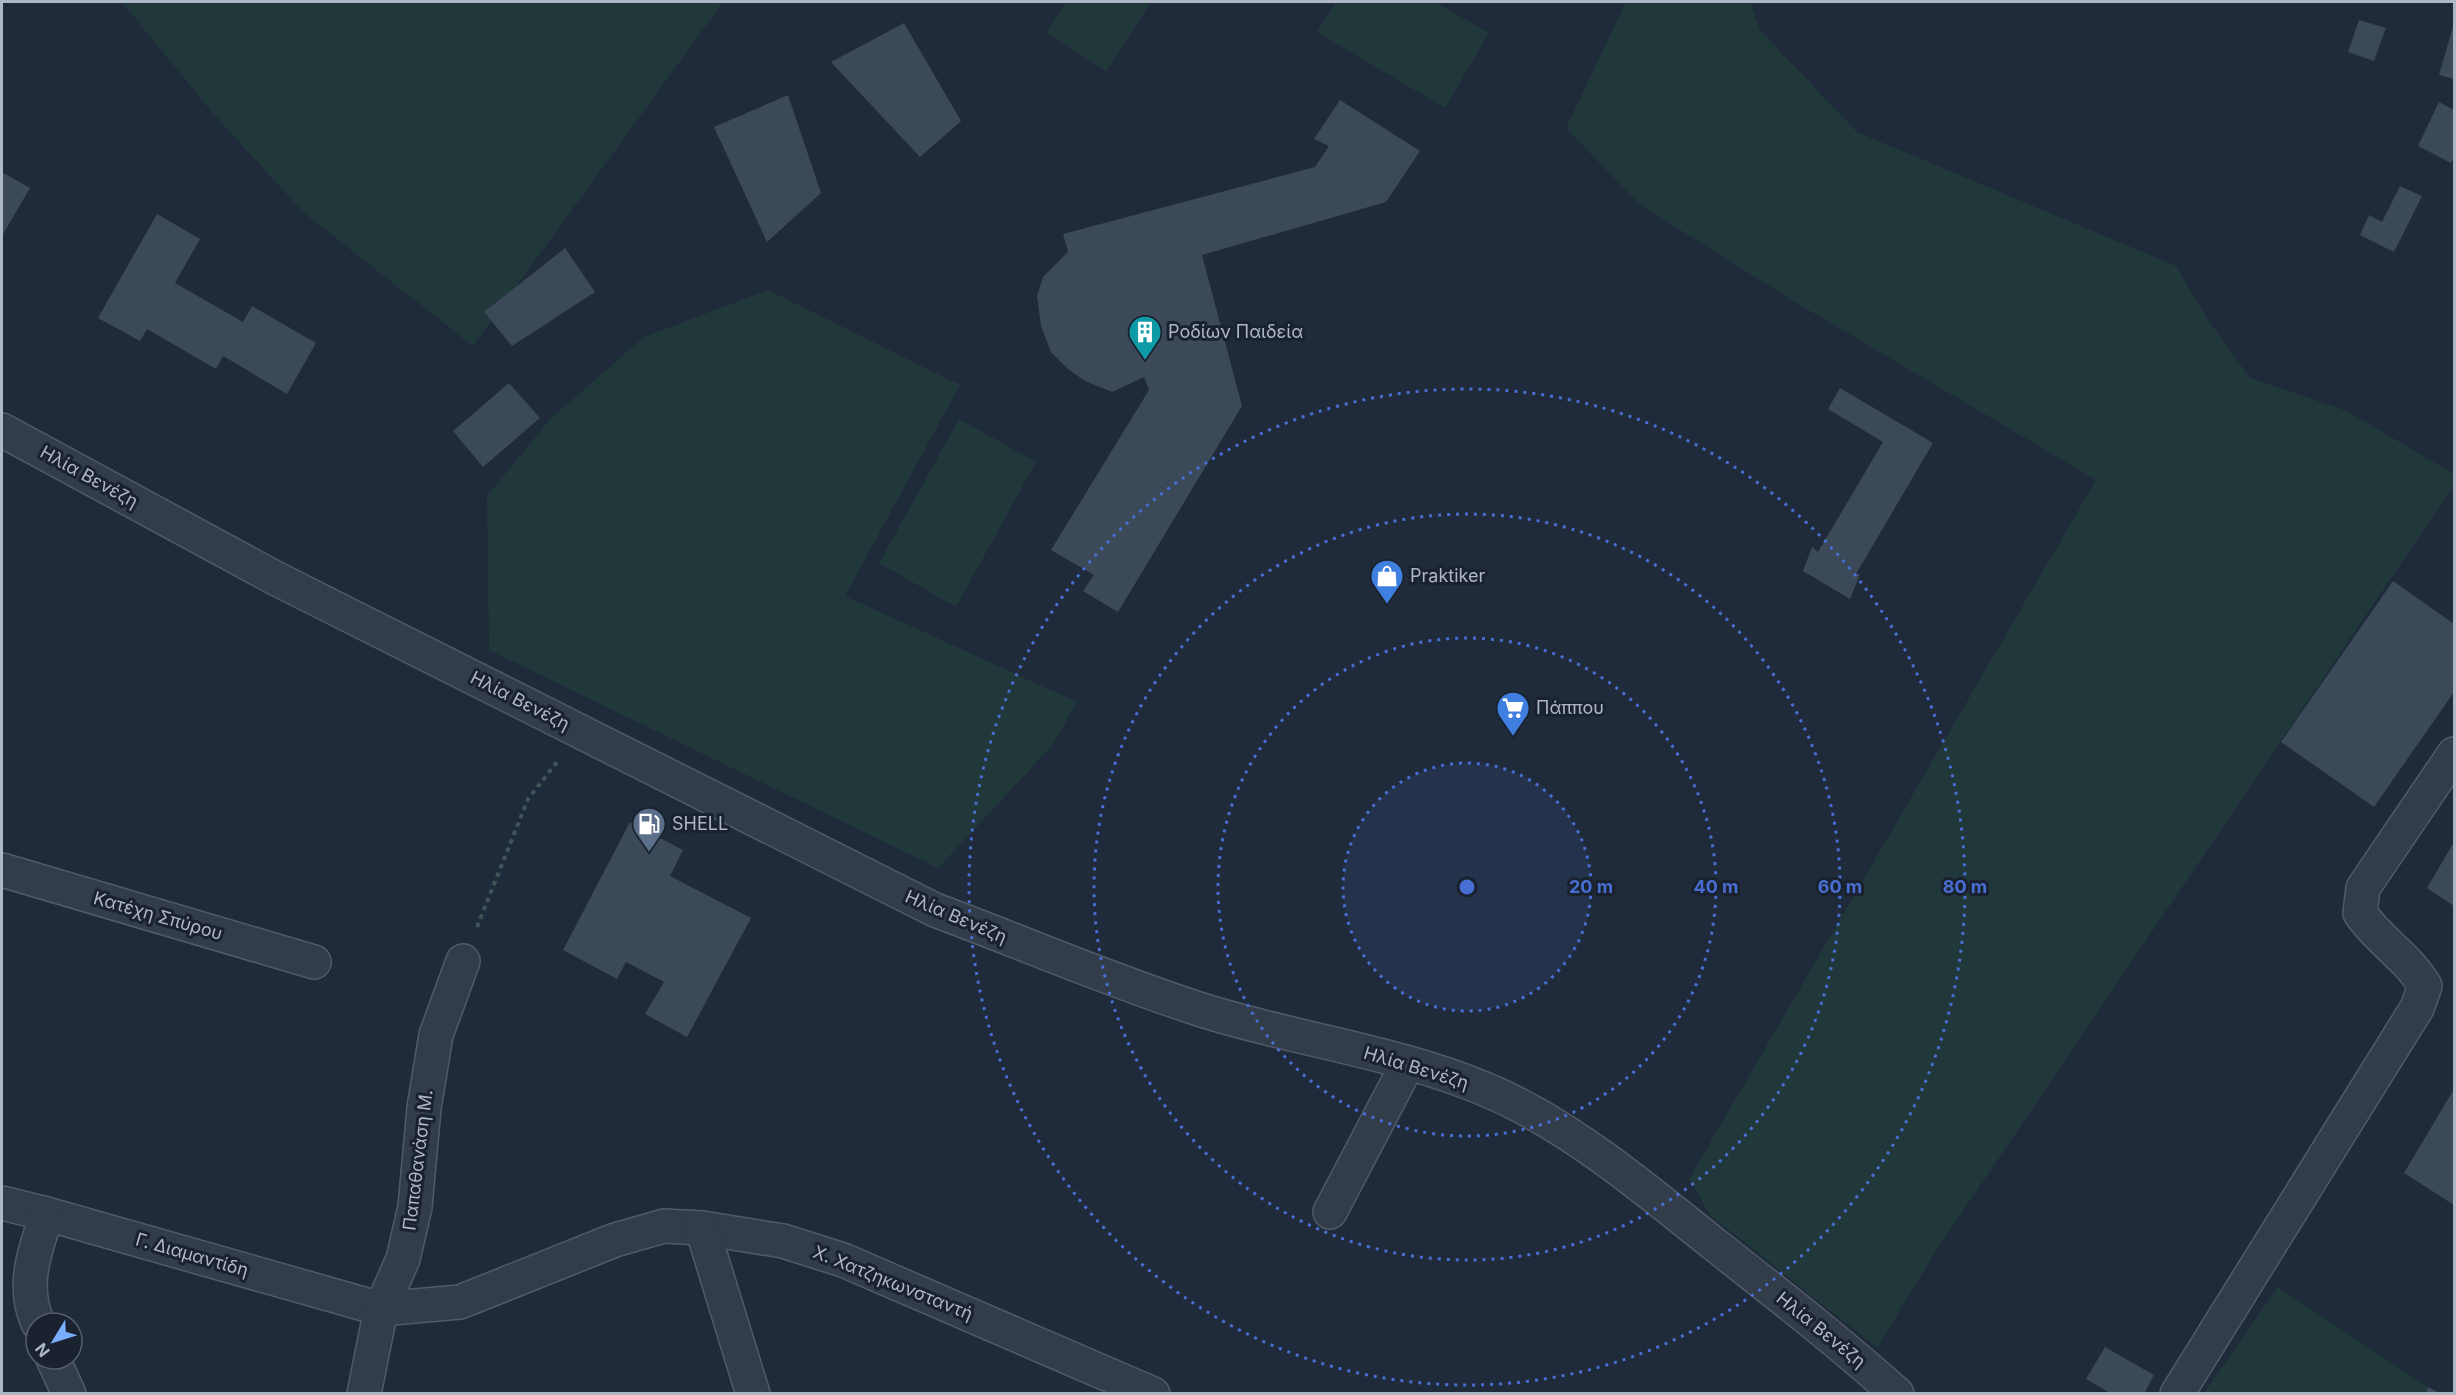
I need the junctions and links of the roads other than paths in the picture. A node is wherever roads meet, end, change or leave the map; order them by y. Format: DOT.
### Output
graph roads {
  1 [pos="2,430"];
  2 [pos="2454,754"];
  3 [pos="2,870"];
  4 [pos="463,961"];
  5 [pos="314,962"];
  6 [pos="1408,1064"];
  7 [pos="2,1203"];
  8 [pos="1330,1212"];
  9 [pos="47,1214"];
  10 [pos="702,1228"];
  11 [pos="381,1310"];
  12 [pos="33,1311"];
  13 [pos="58,1371"];
  14 [pos="69,1394"];
  15 [pos="364,1394"];
  16 [pos="753,1394"];
  17 [pos="1153,1394"];
  18 [pos="1897,1394"];
  19 [pos="2177,1394"];
  1 -- 6 [label="street, Ηλία Βενέζη"];
  2 -- 19 [label="street"];
  3 -- 5 [label="street, Κατέχη Σπύρου"];
  4 -- 11 [label="street, Παπαθανάση Μ."];
  6 -- 8 [label="street"];
  6 -- 18 [label="street, Ηλία Βενέζη"];
  7 -- 9 [label="street, Γ. Διαμαντίδη"];
  9 -- 11 [label="street, Γ. Διαμαντίδη"];
  9 -- 12 [label="street"];
  10 -- 11 [label="street, Χ. Χατζηκωνσταντή"];
  10 -- 16 [label="street"];
  10 -- 17 [label="street, Χ. Χατζηκωνσταντή"];
  11 -- 15 [label="street, Παπαθανάση Μ."];
  13 -- 14 [label="street"];
}
